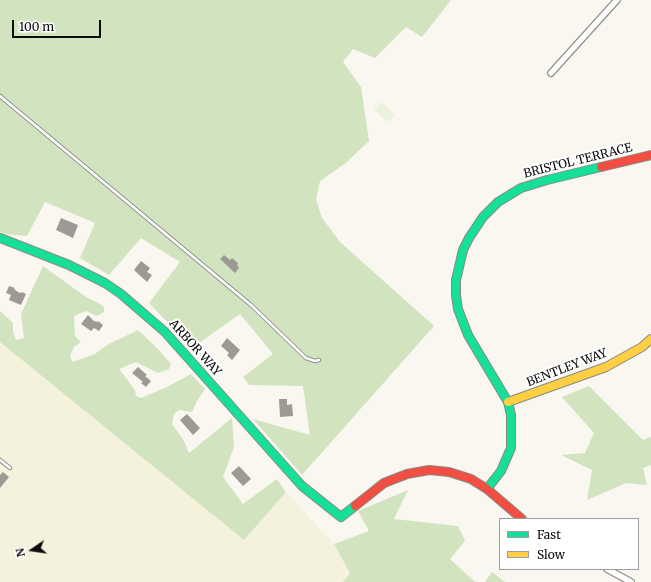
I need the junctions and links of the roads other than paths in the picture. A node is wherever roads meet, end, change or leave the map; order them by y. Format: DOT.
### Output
graph roads {
  1 [pos="617,0"];
  2 [pos="551,73"];
  3 [pos="0,96"];
  4 [pos="651,155"];
  5 [pos="0,238"];
  6 [pos="651,339"];
  7 [pos="319,360"];
  8 [pos="508,402"];
  9 [pos="0,460"];
  10 [pos="10,468"];
  11 [pos="487,489"];
  12 [pos="521,518"];
  13 [pos="610,570"];
  14 [pos="630,582"];
  1 -- 2 [label="street"];
  3 -- 7 [label="lane"];
  4 -- 8 [label="street, BRISTOL TERRACE"];
  5 -- 11 [label="street, ARBOR WAY"];
  6 -- 8 [label="street, BENTLEY WAY"];
  8 -- 11 [label="street, BRISTOL TERRACE"];
  9 -- 10 [label="lane"];
  11 -- 12 [label="street"];
  13 -- 14 [label="street"];
}
